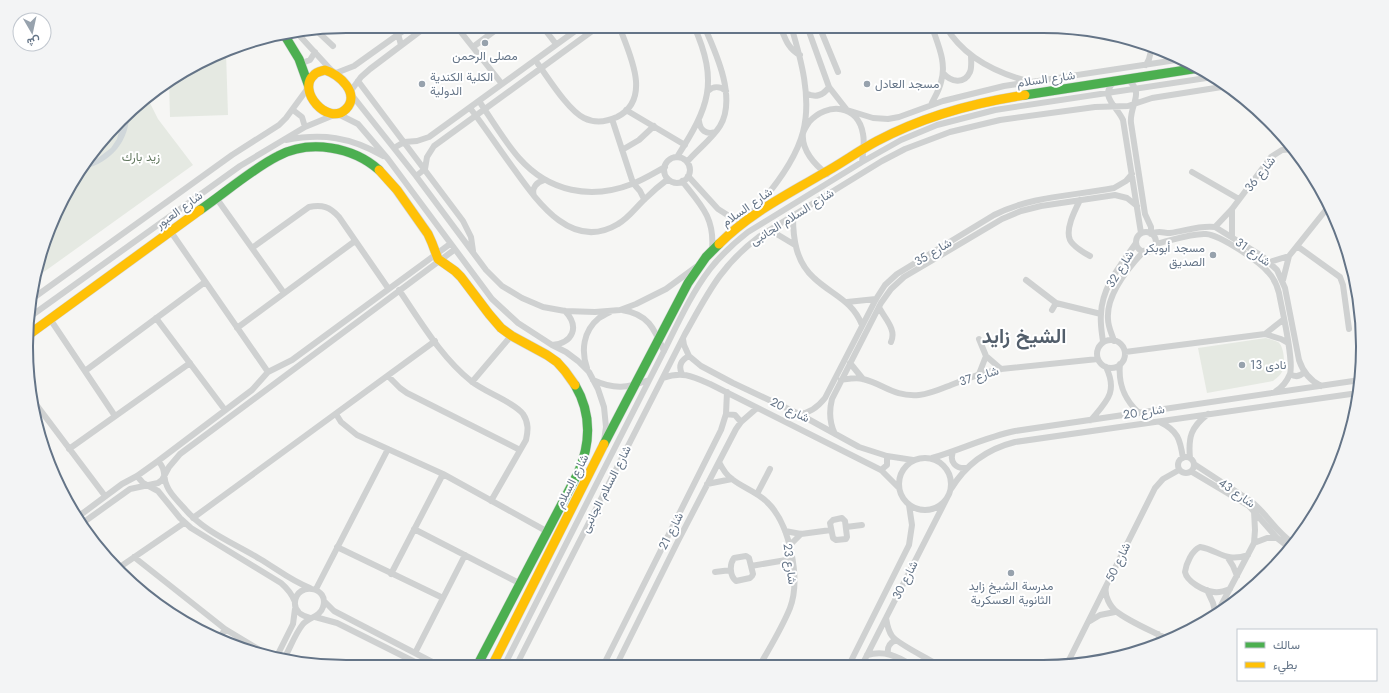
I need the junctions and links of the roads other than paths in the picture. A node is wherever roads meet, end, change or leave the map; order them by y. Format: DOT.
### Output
graph roads {
  1 [pos="416,33"];
  2 [pos="462,33"];
  3 [pos="492,33"];
  4 [pos="547,33"];
  5 [pos="572,33"];
  6 [pos="589,33"];
  7 [pos="621,33"];
  8 [pos="697,33"];
  9 [pos="707,33"];
  10 [pos="783,33"];
  11 [pos="793,33"];
  12 [pos="810,33"];
  13 [pos="822,33"];
  14 [pos="934,33"];
  15 [pos="950,33"];
  16 [pos="398,34"];
  17 [pos="321,35"];
  18 [pos="301,37"];
  19 [pos="288,39"];
  20 [pos="556,44"];
  21 [pos="401,45"];
  22 [pos="333,46"];
  23 [pos="473,47"];
  24 [pos="315,52"];
  25 [pos="1151,53"];
  26 [pos="800,55"];
  27 [pos="971,55"];
  28 [pos="535,60"];
  29 [pos="1170,60"];
  30 [pos="302,63"];
  31 [pos="1146,65"];
  32 [pos="541,68"];
  33 [pos="1189,70"];
  34 [pos="334,72"];
  35 [pos="838,72"];
  36 [pos="943,73"];
  37 [pos="1055,78"];
  38 [pos="1204,78"];
  39 [pos="1127,79"];
  40 [pos="358,81"];
  41 [pos="1115,81"];
  42 [pos="1030,82"];
  43 [pos="502,84"];
  44 [pos="308,86"];
  45 [pos="828,87"];
  46 [pos="1219,87"];
  47 [pos="1064,89"];
  48 [pos="1136,89"];
  49 [pos="726,91"];
  50 [pos="708,92"];
  51 [pos="351,93"];
  52 [pos="806,93"];
  53 [pos="1108,93"];
  54 [pos="479,101"];
  55 [pos="1135,104"];
  56 [pos="930,106"];
  57 [pos="1116,107"];
  58 [pos="470,108"];
  59 [pos="484,109"];
  60 [pos="292,110"];
  61 [pos="626,110"];
  62 [pos="847,110"];
  63 [pos="336,114"];
  64 [pos="476,115"];
  65 [pos="933,116"];
  66 [pos="612,120"];
  67 [pos="699,121"];
  68 [pos="654,126"];
  69 [pos="305,127"];
  70 [pos="715,132"];
  71 [pos="803,132"];
  72 [pos="283,140"];
  73 [pos="404,142"];
  74 [pos="686,145"];
  75 [pos="394,148"];
  76 [pos="622,150"];
  77 [pos="863,150"];
  78 [pos="1286,150"];
  79 [pos="677,157"];
  80 [pos="388,159"];
  81 [pos="687,162"];
  82 [pos="862,162"];
  83 [pos="665,167"];
  84 [pos="425,170"];
  85 [pos="1192,172"];
  86 [pos="825,173"];
  87 [pos="1132,174"];
  88 [pos="416,176"];
  89 [pos="688,176"];
  90 [pos="668,179"];
  91 [pos="834,179"];
  92 [pos="544,180"];
  93 [pos="682,182"];
  94 [pos="633,184"];
  95 [pos="534,197"];
  96 [pos="217,199"];
  97 [pos="1239,199"];
  98 [pos="644,200"];
  99 [pos="1080,200"];
  100 [pos="796,201"];
  101 [pos="1065,203"];
  102 [pos="439,206"];
  103 [pos="1137,206"];
  104 [pos="1232,209"];
  105 [pos="802,211"];
  106 [pos="1325,211"];
  107 [pos="1073,212"];
  108 [pos="428,215"];
  109 [pos="793,216"];
  110 [pos="744,221"];
  111 [pos="755,227"];
  112 [pos="1215,227"];
  113 [pos="770,230"];
  114 [pos="171,232"];
  115 [pos="1141,233"];
  116 [pos="1151,234"];
  117 [pos="760,236"];
  118 [pos="1232,237"];
  119 [pos="355,241"];
  120 [pos="1136,243"];
  121 [pos="450,244"];
  122 [pos="1155,244"];
  123 [pos="795,245"];
  124 [pos="1297,246"];
  125 [pos="252,248"];
  126 [pos="454,250"];
  127 [pos="712,250"];
  128 [pos="473,251"];
  129 [pos="1144,251"];
  130 [pos="1090,256"];
  131 [pos="1289,256"];
  132 [pos="706,257"];
  133 [pos="437,259"];
  134 [pos="1270,262"];
  135 [pos="1026,280"];
  136 [pos="1283,280"];
  137 [pos="398,281"];
  138 [pos="205,282"];
  139 [pos="387,289"];
  140 [pos="401,289"];
  141 [pos="284,293"];
  142 [pos="38,295"];
  143 [pos="391,296"];
  144 [pos="876,299"];
  145 [pos="847,302"];
  146 [pos="1056,303"];
  147 [pos="879,307"];
  148 [pos="620,310"];
  149 [pos="1052,310"];
  150 [pos="565,311"];
  151 [pos="612,311"];
  152 [pos="35,313"];
  153 [pos="1101,314"];
  154 [pos="156,318"];
  155 [pos="873,318"];
  156 [pos="50,319"];
  157 [pos="1284,319"];
  158 [pos="888,320"];
  159 [pos="862,325"];
  160 [pos="238,328"];
  161 [pos="1349,329"];
  162 [pos="34,330"];
  163 [pos="1265,334"];
  164 [pos="511,336"];
  165 [pos="659,339"];
  166 [pos="683,339"];
  167 [pos="979,339"];
  168 [pos="435,341"];
  169 [pos="1114,341"];
  170 [pos="890,342"];
  171 [pos="1103,342"];
  172 [pos="1288,343"];
  173 [pos="552,345"];
  174 [pos="664,350"];
  175 [pos="1125,352"];
  176 [pos="689,356"];
  177 [pos="986,356"];
  178 [pos="1098,359"];
  179 [pos="190,363"];
  180 [pos="850,363"];
  181 [pos="1120,364"];
  182 [pos="278,366"];
  183 [pos="1106,367"];
  184 [pos="1002,369"];
  185 [pos="85,371"];
  186 [pos="268,372"];
  187 [pos="589,372"];
  188 [pos="1304,372"];
  189 [pos="682,374"];
  190 [pos="979,374"];
  191 [pos="1290,374"];
  192 [pos="284,375"];
  193 [pos="388,376"];
  194 [pos="262,377"];
  195 [pos="663,378"];
  196 [pos="863,379"];
  197 [pos="593,380"];
  198 [pos="649,380"];
  199 [pos="841,380"];
  200 [pos="1354,381"];
  201 [pos="472,382"];
  202 [pos="634,385"];
  203 [pos="1322,386"];
  204 [pos="271,387"];
  205 [pos="727,392"];
  206 [pos="1274,392"];
  207 [pos="1352,394"];
  208 [pos="757,408"];
  209 [pos="225,410"];
  210 [pos="40,412"];
  211 [pos="1139,413"];
  212 [pos="336,414"];
  213 [pos="726,414"];
  214 [pos="799,414"];
  215 [pos="1208,414"];
  216 [pos="114,416"];
  217 [pos="1091,420"];
  218 [pos="741,422"];
  219 [pos="1160,422"];
  220 [pos="835,434"];
  221 [pos="603,446"];
  222 [pos="69,449"];
  223 [pos="388,449"];
  224 [pos="520,450"];
  225 [pos="953,452"];
  226 [pos="887,456"];
  227 [pos="932,458"];
  228 [pos="1183,458"];
  229 [pos="1190,458"];
  230 [pos="913,460"];
  231 [pos="158,461"];
  232 [pos="719,462"];
  233 [pos="1194,464"];
  234 [pos="966,468"];
  235 [pos="770,469"];
  236 [pos="881,470"];
  237 [pos="1179,470"];
  238 [pos="1192,472"];
  239 [pos="443,474"];
  240 [pos="165,475"];
  241 [pos="138,476"];
  242 [pos="732,480"];
  243 [pos="707,484"];
  244 [pos="147,485"];
  245 [pos="899,488"];
  246 [pos="950,493"];
  247 [pos="757,494"];
  248 [pos="105,496"];
  249 [pos="491,501"];
  250 [pos="1250,504"];
  251 [pos="909,505"];
  252 [pos="1254,511"];
  253 [pos="82,514"];
  254 [pos="193,518"];
  255 [pos="86,521"];
  256 [pos="184,523"];
  257 [pos="862,524"];
  258 [pos="846,527"];
  259 [pos="414,529"];
  260 [pos="831,530"];
  261 [pos="785,531"];
  262 [pos="548,532"];
  263 [pos="801,534"];
  264 [pos="1277,538"];
  265 [pos="1289,540"];
  266 [pos="1254,543"];
  267 [pos="1285,544"];
  268 [pos="789,546"];
  269 [pos="337,548"];
  270 [pos="658,555"];
  271 [pos="1248,555"];
  272 [pos="465,556"];
  273 [pos="134,557"];
  274 [pos="1228,558"];
  275 [pos="792,559"];
  276 [pos="668,560"];
  277 [pos="122,565"];
  278 [pos="751,566"];
  279 [pos="731,570"];
  280 [pos="715,572"];
  281 [pos="392,574"];
  282 [pos="1237,576"];
  283 [pos="1107,583"];
  284 [pos="521,584"];
  285 [pos="313,589"];
  286 [pos="1230,589"];
  287 [pos="1207,590"];
  288 [pos="443,598"];
  289 [pos="324,601"];
  290 [pos="1223,603"];
  291 [pos="295,605"];
  292 [pos="1214,609"];
  293 [pos="1115,612"];
  294 [pos="312,617"];
  295 [pos="886,618"];
  296 [pos="1087,624"];
  297 [pos="225,629"];
  298 [pos="222,634"];
  299 [pos="1158,634"];
  300 [pos="1162,636"];
  301 [pos="1159,637"];
  302 [pos="896,640"];
  303 [pos="251,644"];
  304 [pos="279,652"];
  305 [pos="415,653"];
  306 [pos="287,654"];
  307 [pos="888,654"];
  308 [pos="867,655"];
  309 [pos="1070,658"];
  310 [pos="405,660"];
  311 [pos="428,660"];
  312 [pos="480,660"];
  313 [pos="495,660"];
  314 [pos="507,660"];
  315 [pos="519,660"];
  316 [pos="606,660"];
  317 [pos="619,660"];
  318 [pos="763,660"];
  319 [pos="852,660"];
  320 [pos="864,660"];
  321 [pos="903,660"];
  322 [pos="930,660"];
  1 -- 21 [label="street"];
  2 -- 23 [label="street"];
  3 -- 23 [label="street"];
  4 -- 20 [label="street"];
  5 -- 20 [label="street"];
  6 -- 32 [label="street"];
  7 -- 61 [label="street"];
  8 -- 50 [label="street"];
  9 -- 49 [label="street"];
  10 -- 26 [label="street"];
  11 -- 26 [label="street"];
  12 -- 45 [label="street"];
  13 -- 35 [label="street"];
  14 -- 36 [label="street"];
  15 -- 27 [label="street"];
  16 -- 21 [label="street"];
  16 -- 34 [label="street"];
  17 -- 22 [label="street"];
  18 -- 24 [label="street"];
  19 -- 30 [label="street"];
  20 -- 28 [label="street"];
  21 -- 40 [label="street"];
  23 -- 43 [label="street"];
  24 -- 30 [label="street"];
  24 -- 34 [label="street"];
  25 -- 31 [label="street"];
  26 -- 52 [label="street"];
  27 -- 36 [label="street"];
  27 -- 42 [label="street"];
  28 -- 32 [label="street"];
  28 -- 43 [label="street"];
  29 -- 31 [label="street"];
  30 -- 44 [label="street"];
  31 -- 37 [label="street"];
  32 -- 59 [label="street"];
  32 -- 66 [label="street"];
  33 -- 39 [label="street, شارع السلام"];
  34 -- 44 [label="street"];
  34 -- 51 [label="street"];
  36 -- 56 [label="street"];
  37 -- 42 [label="street"];
  37 -- 47 [label="street"];
  38 -- 48 [label="street, شارع السلام"];
  39 -- 41 [label="street, شارع السلام"];
  39 -- 48 [label="street"];
  40 -- 51 [label="street"];
  40 -- 73 [label="street"];
  41 -- 47 [label="street, شارع السلام"];
  41 -- 53 [label="street"];
  42 -- 56 [label="street"];
  43 -- 54 [label="street"];
  44 -- 60 [label="street, شارع العبور"];
  44 -- 63 [label="street"];
  45 -- 52 [label="street"];
  45 -- 62 [label="street"];
  46 -- 55 [label="street, شارع السلام الجانبى"];
  47 -- 65 [label="street, شارع السلام"];
  48 -- 53 [label="street, شارع السلام"];
  48 -- 55 [label="street"];
  49 -- 50 [label="street"];
  49 -- 70 [label="street"];
  50 -- 67 [label="street"];
  51 -- 63 [label="street"];
  51 -- 75 [label="street"];
  52 -- 71 [label="street"];
  53 -- 57 [label="street"];
  53 -- 82 [label="street, شارع السلام"];
  54 -- 58 [label="street"];
  54 -- 59 [label="street"];
  55 -- 57 [label="street, شارع السلام الجانبى"];
  55 -- 116 [label="street"];
  56 -- 62 [label="street"];
  56 -- 65 [label="street"];
  57 -- 87 [label="street"];
  57 -- 105 [label="street, شارع السلام الجانبى"];
  58 -- 64 [label="street"];
  58 -- 73 [label="street"];
  59 -- 64 [label="street"];
  59 -- 92 [label="street"];
  60 -- 69 [label="street"];
  60 -- 142 [label="street, شارع العبور"];
  61 -- 66 [label="street"];
  61 -- 68 [label="street"];
  62 -- 71 [label="street"];
  62 -- 77 [label="street"];
  63 -- 69 [label="street, شارع العبور"];
  63 -- 80 [label="street"];
  64 -- 84 [label="street"];
  64 -- 95 [label="street"];
  65 -- 77 [label="street, شارع السلام"];
  66 -- 76 [label="street"];
  67 -- 70 [label="street"];
  67 -- 74 [label="street"];
  68 -- 74 [label="street"];
  68 -- 76 [label="street"];
  69 -- 72 [label="street, شارع العبور"];
  70 -- 81 [label="street"];
  71 -- 86 [label="street"];
  71 -- 110 [label="street"];
  72 -- 80 [label="street"];
  72 -- 152 [label="street, شارع العبور"];
  73 -- 75 [label="street"];
  73 -- 84 [label="street"];
  74 -- 79 [label="street"];
  75 -- 88 [label="street"];
  76 -- 94 [label="street"];
  77 -- 82 [label="street"];
  77 -- 86 [label="street, شارع السلام"];
  78 -- 97 [label="street, شارع 36"];
  79 -- 81 [label="street"];
  79 -- 83 [label="street"];
  80 -- 108 [label="street"];
  81 -- 89 [label="street"];
  82 -- 91 [label="street, شارع السلام"];
  83 -- 90 [label="street"];
  83 -- 94 [label="street"];
  84 -- 88 [label="street"];
  84 -- 128 [label="street"];
  85 -- 97 [label="street"];
  86 -- 91 [label="street"];
  86 -- 110 [label="street, شارع السلام"];
  87 -- 103 [label="street"];
  87 -- 144 [label="street, شارع 35"];
  88 -- 102 [label="street"];
  89 -- 93 [label="street"];
  89 -- 110 [label="street"];
  90 -- 93 [label="street"];
  90 -- 98 [label="street"];
  91 -- 100 [label="street, شارع السلام"];
  92 -- 94 [label="street"];
  92 -- 95 [label="street"];
  93 -- 127 [label="street"];
  94 -- 98 [label="street"];
  95 -- 98 [label="street"];
  96 -- 114 [label="street"];
  96 -- 125 [label="street"];
  96 -- 133 [label="street"];
  97 -- 104 [label="street, شارع 36"];
  99 -- 101 [label="street, شارع 35"];
  99 -- 103 [label="street, شارع 35"];
  99 -- 107 [label="street"];
  100 -- 105 [label="street"];
  100 -- 111 [label="street, شارع السلام"];
  101 -- 107 [label="street"];
  101 -- 147 [label="street, شارع 35"];
  102 -- 108 [label="street"];
  102 -- 128 [label="street"];
  103 -- 115 [label="street"];
  104 -- 112 [label="street, شارع 36"];
  104 -- 118 [label="street"];
  105 -- 109 [label="street, شارع السلام الجانبى"];
  106 -- 124 [label="street"];
  107 -- 130 [label="street"];
  108 -- 121 [label="street"];
  109 -- 113 [label="street, شارع السلام الجانبى"];
  109 -- 123 [label="street"];
  110 -- 127 [label="street, شارع السلام"];
  111 -- 117 [label="street"];
  111 -- 174 [label="street, شارع السلام"];
  112 -- 116 [label="street"];
  112 -- 118 [label="street, شارع 31"];
  113 -- 117 [label="street, شارع السلام الجانبى"];
  113 -- 123 [label="street"];
  114 -- 138 [label="street"];
  114 -- 156 [label="street"];
  115 -- 116 [label="street"];
  115 -- 120 [label="street"];
  116 -- 122 [label="street"];
  117 -- 166 [label="street, شارع السلام الجانبى"];
  118 -- 134 [label="street, شارع 31"];
  119 -- 125 [label="street"];
  119 -- 139 [label="street"];
  119 -- 141 [label="street"];
  120 -- 129 [label="street"];
  120 -- 153 [label="street, شارع 32"];
  121 -- 126 [label="street"];
  121 -- 133 [label="street"];
  122 -- 129 [label="street"];
  122 -- 157 [label="street, شارع 31"];
  123 -- 145 [label="street"];
  124 -- 131 [label="street"];
  124 -- 161 [label="street"];
  125 -- 141 [label="street"];
  126 -- 133 [label="street"];
  126 -- 173 [label="street"];
  127 -- 132 [label="street, شارع السلام"];
  128 -- 150 [label="street"];
  129 -- 169 [label="street, شارع 32"];
  131 -- 134 [label="street"];
  131 -- 136 [label="street"];
  132 -- 148 [label="street"];
  132 -- 165 [label="street, شارع السلام"];
  133 -- 137 [label="street"];
  133 -- 140 [label="street"];
  133 -- 164 [label="street"];
  134 -- 136 [label="street, شارع 31"];
  135 -- 146 [label="street"];
  136 -- 188 [label="street, شارع 31"];
  137 -- 139 [label="street"];
  137 -- 140 [label="street"];
  138 -- 154 [label="street"];
  138 -- 160 [label="street"];
  139 -- 143 [label="street"];
  139 -- 182 [label="street"];
  140 -- 143 [label="street"];
  140 -- 168 [label="street"];
  141 -- 160 [label="street"];
  143 -- 192 [label="street"];
  144 -- 145 [label="street"];
  144 -- 159 [label="street, شارع 35"];
  145 -- 159 [label="street"];
  146 -- 149 [label="street"];
  146 -- 153 [label="street"];
  147 -- 155 [label="street, شارع 35"];
  147 -- 158 [label="street"];
  148 -- 151 [label="street"];
  148 -- 165 [label="street"];
  150 -- 151 [label="street"];
  150 -- 173 [label="street"];
  151 -- 187 [label="street"];
  153 -- 171 [label="street, شارع 32"];
  154 -- 179 [label="street"];
  154 -- 185 [label="street"];
  155 -- 158 [label="street"];
  155 -- 180 [label="street, شارع 35"];
  156 -- 162 [label="street"];
  156 -- 185 [label="street"];
  157 -- 163 [label="street"];
  157 -- 172 [label="street, شارع 31"];
  158 -- 170 [label="street"];
  159 -- 214 [label="street, شارع 35"];
  160 -- 186 [label="street"];
  163 -- 172 [label="street"];
  163 -- 175 [label="street"];
  164 -- 201 [label="street"];
  164 -- 262 [label="street"];
  165 -- 174 [label="street"];
  165 -- 202 [label="street, شارع السلام"];
  166 -- 176 [label="street"];
  166 -- 195 [label="street, شارع السلام الجانبى"];
  167 -- 177 [label="street"];
  168 -- 193 [label="street"];
  168 -- 201 [label="street"];
  169 -- 171 [label="street"];
  169 -- 175 [label="street"];
  171 -- 178 [label="street"];
  172 -- 191 [label="street, شارع 31"];
  173 -- 187 [label="street"];
  174 -- 198 [label="street, شارع السلام"];
  175 -- 181 [label="street"];
  176 -- 189 [label="street"];
  176 -- 214 [label="street, شارع 20"];
  177 -- 184 [label="street"];
  177 -- 190 [label="street"];
  178 -- 183 [label="street"];
  178 -- 184 [label="street, شارع 37"];
  179 -- 209 [label="street"];
  179 -- 216 [label="street"];
  180 -- 196 [label="street, شارع 37"];
  180 -- 199 [label="street, شارع 35"];
  181 -- 183 [label="street"];
  181 -- 211 [label="street"];
  182 -- 186 [label="street"];
  182 -- 192 [label="street"];
  183 -- 217 [label="street"];
  184 -- 190 [label="street, شارع 37"];
  185 -- 216 [label="street"];
  186 -- 194 [label="street"];
  187 -- 197 [label="street"];
  188 -- 191 [label="street"];
  188 -- 203 [label="street"];
  189 -- 195 [label="street, شارع 20"];
  189 -- 205 [label="street, شارع 20"];
  190 -- 196 [label="street, شارع 37"];
  191 -- 206 [label="street"];
  192 -- 204 [label="street"];
  193 -- 212 [label="street"];
  193 -- 224 [label="street"];
  194 -- 204 [label="street"];
  194 -- 209 [label="street"];
  195 -- 315 [label="street, شارع السلام الجانبى"];
  196 -- 199 [label="street, شارع 37"];
  197 -- 202 [label="street"];
  197 -- 221 [label="street"];
  198 -- 202 [label="street"];
  198 -- 314 [label="street, شارع السلام"];
  199 -- 220 [label="street, شارع 35"];
  200 -- 203 [label="street, شارع 20"];
  201 -- 224 [label="street"];
  202 -- 221 [label="street, شارع السلام"];
  203 -- 206 [label="street, شارع 20"];
  204 -- 240 [label="street"];
  205 -- 208 [label="street, شارع 20"];
  205 -- 213 [label="street, شارع 21"];
  206 -- 211 [label="street, شارع 20"];
  207 -- 215 [label="street, شارع 20"];
  208 -- 218 [label="street, شارع 21"];
  208 -- 236 [label="street, شارع 20"];
  209 -- 231 [label="street"];
  210 -- 222 [label="street"];
  211 -- 217 [label="street, شارع 20"];
  212 -- 223 [label="street"];
  212 -- 254 [label="street"];
  213 -- 218 [label="street"];
  213 -- 270 [label="street, شارع 21"];
  214 -- 220 [label="street, شارع 20"];
  215 -- 219 [label="street, شارع 20"];
  215 -- 229 [label="street"];
  216 -- 222 [label="street"];
  217 -- 225 [label="street, شارع 20"];
  218 -- 232 [label="street, شارع 21"];
  219 -- 228 [label="street"];
  219 -- 234 [label="street, شارع 20"];
  220 -- 226 [label="street, شارع 20"];
  221 -- 313 [label="street, شارع السلام"];
  222 -- 248 [label="street"];
  223 -- 239 [label="street"];
  223 -- 269 [label="street"];
  224 -- 249 [label="street"];
  225 -- 227 [label="street, شارع 20"];
  225 -- 234 [label="street"];
  226 -- 230 [label="street, شارع 20"];
  226 -- 236 [label="street"];
  227 -- 230 [label="street"];
  227 -- 246 [label="street"];
  228 -- 229 [label="street"];
  228 -- 237 [label="street"];
  229 -- 233 [label="street"];
  230 -- 245 [label="street"];
  231 -- 240 [label="street"];
  231 -- 241 [label="street"];
  232 -- 242 [label="street, شارع 23"];
  232 -- 243 [label="street, شارع 21"];
  233 -- 238 [label="street"];
  233 -- 250 [label="street, شارع 43"];
  234 -- 246 [label="street, شارع 20"];
  235 -- 247 [label="street"];
  236 -- 245 [label="street, شارع 20"];
  237 -- 238 [label="street"];
  237 -- 283 [label="street, شارع 50"];
  238 -- 250 [label="street, شارع 43"];
  239 -- 249 [label="street"];
  239 -- 259 [label="street"];
  240 -- 244 [label="street"];
  240 -- 254 [label="street"];
  241 -- 244 [label="street"];
  241 -- 248 [label="street"];
  242 -- 243 [label="street"];
  242 -- 247 [label="street, شارع 23"];
  243 -- 276 [label="street, شارع 21"];
  244 -- 255 [label="street"];
  244 -- 256 [label="street"];
  245 -- 251 [label="street"];
  246 -- 251 [label="street"];
  246 -- 295 [label="street, شارع 30"];
  247 -- 261 [label="street, شارع 23"];
  248 -- 253 [label="street"];
  249 -- 262 [label="street"];
  250 -- 252 [label="street, شارع 43"];
  250 -- 265 [label="street, شارع 43"];
  251 -- 319 [label="street, شارع 30"];
  252 -- 264 [label="street, شارع 43"];
  252 -- 266 [label="street"];
  254 -- 285 [label="street"];
  256 -- 273 [label="street"];
  256 -- 291 [label="street"];
  257 -- 258 [label="street"];
  258 -- 260 [label="street"];
  258 -- 260 [label="street"];
  259 -- 272 [label="street"];
  259 -- 281 [label="street"];
  260 -- 263 [label="street"];
  261 -- 263 [label="street"];
  261 -- 268 [label="street, شارع 23"];
  262 -- 284 [label="street"];
  263 -- 268 [label="street"];
  264 -- 266 [label="street"];
  264 -- 267 [label="street, شارع 43"];
  266 -- 271 [label="street"];
  268 -- 275 [label="street, شارع 23"];
  269 -- 281 [label="street"];
  269 -- 285 [label="street"];
  270 -- 276 [label="street"];
  270 -- 316 [label="street, شارع 21"];
  271 -- 274 [label="street"];
  271 -- 282 [label="street"];
  272 -- 284 [label="street"];
  272 -- 288 [label="street"];
  273 -- 277 [label="street"];
  273 -- 297 [label="street"];
  274 -- 282 [label="street"];
  274 -- 287 [label="street"];
  275 -- 278 [label="street"];
  275 -- 318 [label="street, شارع 23"];
  276 -- 317 [label="street, شارع 21"];
  278 -- 279 [label="street"];
  278 -- 279 [label="street"];
  279 -- 280 [label="street"];
  281 -- 288 [label="street"];
  282 -- 286 [label="street"];
  283 -- 293 [label="street"];
  283 -- 296 [label="street, شارع 50"];
  284 -- 312 [label="street"];
  285 -- 289 [label="street"];
  285 -- 291 [label="street"];
  286 -- 287 [label="street"];
  286 -- 290 [label="street"];
  287 -- 292 [label="street"];
  288 -- 305 [label="street"];
  289 -- 294 [label="street"];
  289 -- 305 [label="street"];
  291 -- 294 [label="street"];
  291 -- 304 [label="street"];
  293 -- 296 [label="street"];
  293 -- 299 [label="street"];
  294 -- 306 [label="street"];
  294 -- 310 [label="street"];
  295 -- 302 [label="street"];
  295 -- 308 [label="street, شارع 30"];
  296 -- 309 [label="street, شارع 50"];
  297 -- 298 [label="street"];
  297 -- 303 [label="street"];
  299 -- 300 [label="street"];
  299 -- 301 [label="street"];
  302 -- 307 [label="street"];
  302 -- 322 [label="street"];
  305 -- 311 [label="street"];
  307 -- 308 [label="street"];
  307 -- 321 [label="street"];
  308 -- 320 [label="street, شارع 30"];
}
